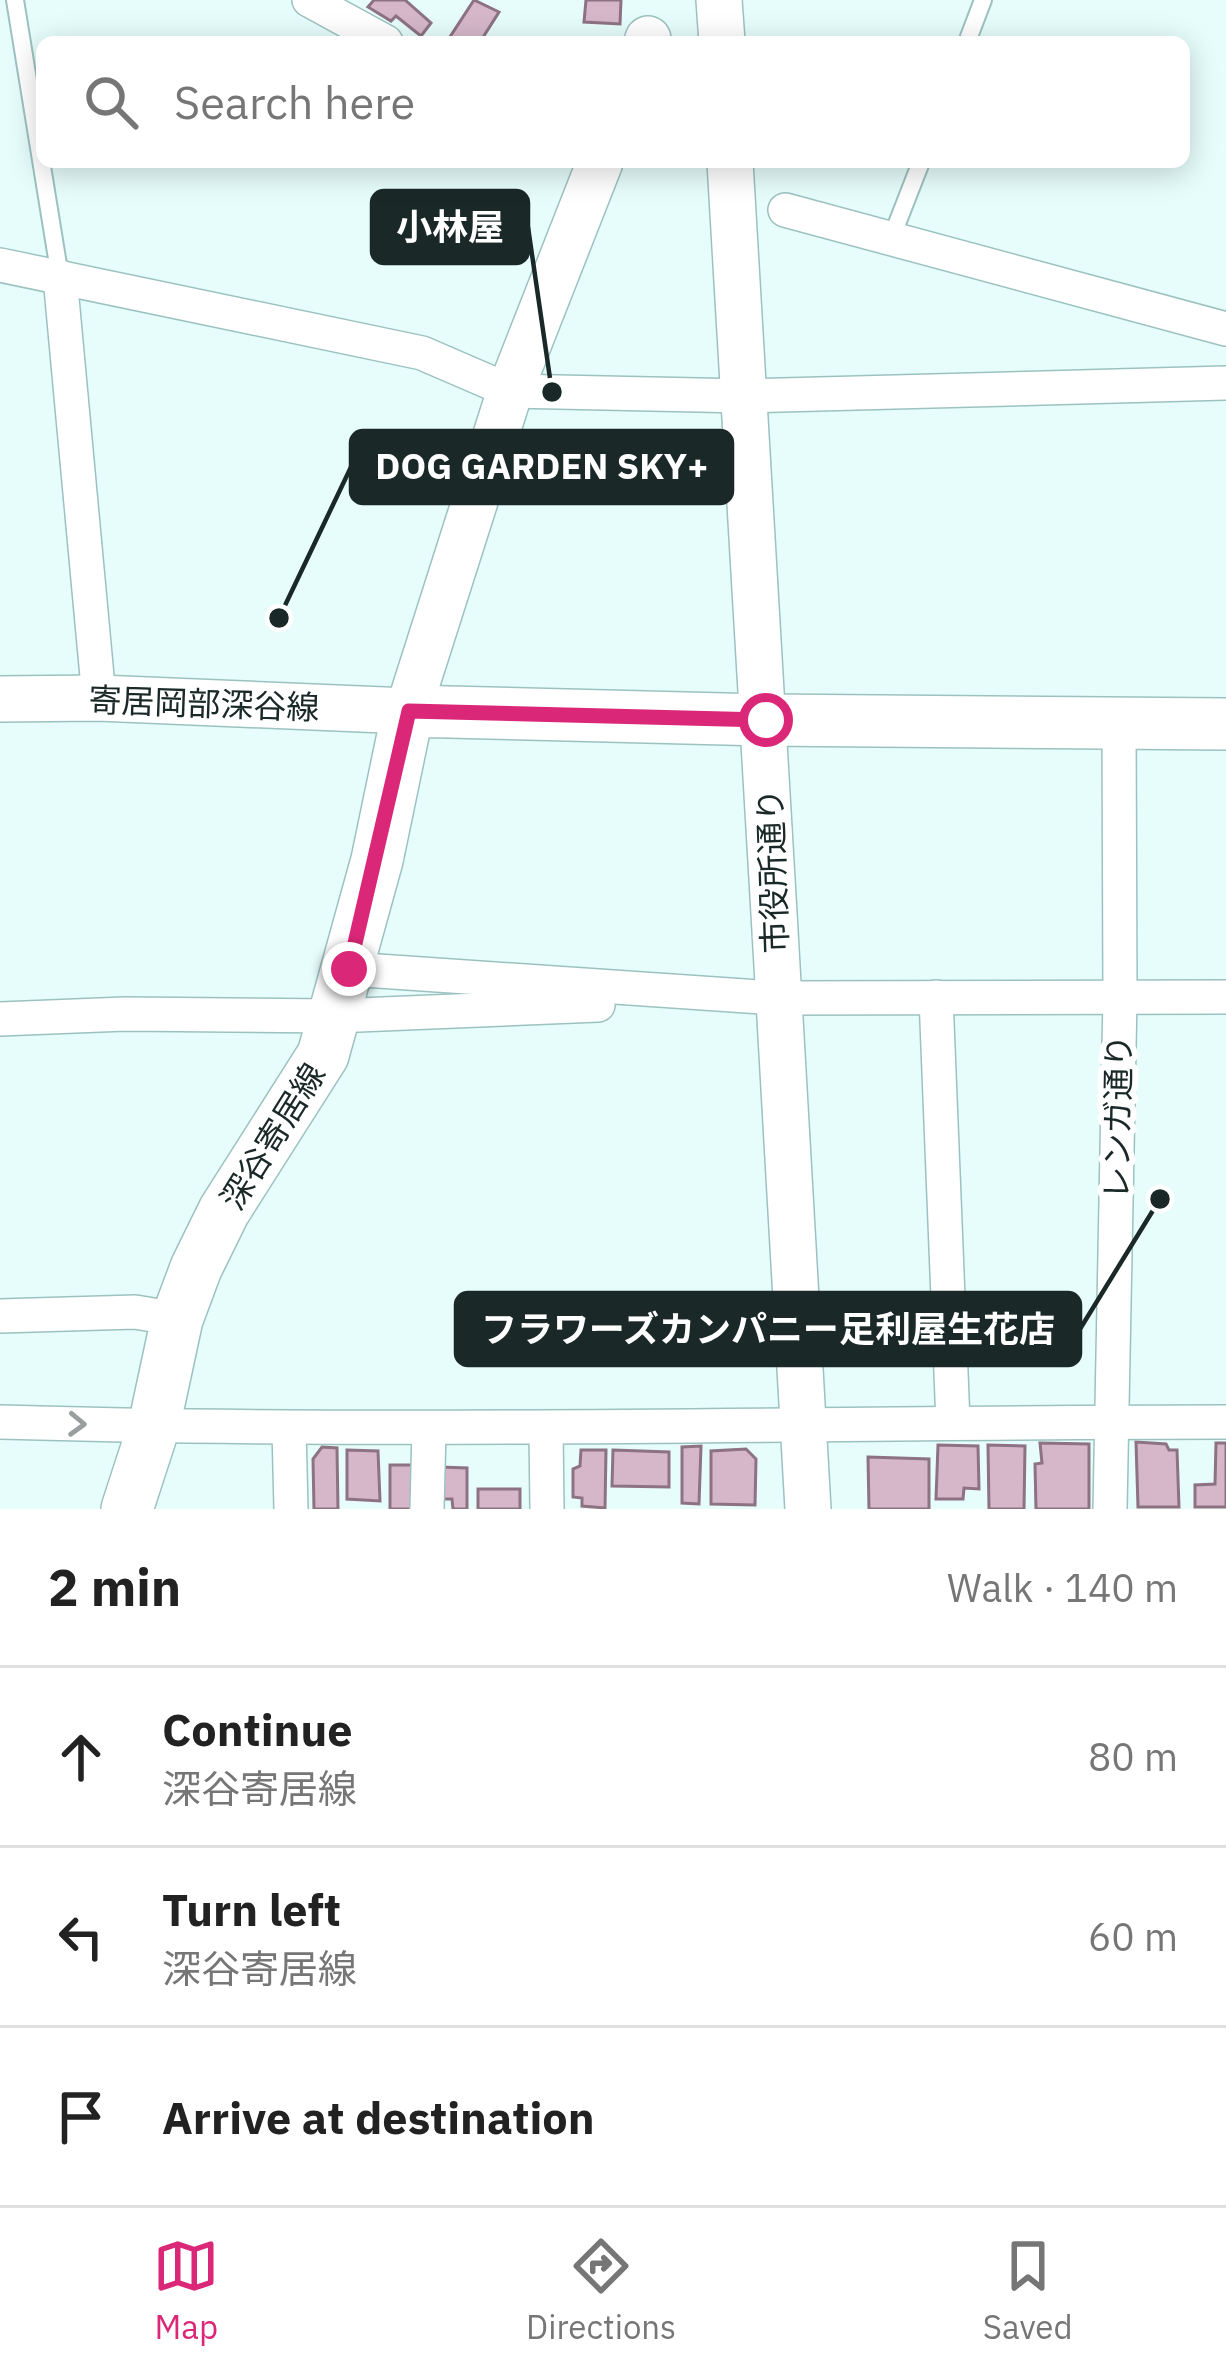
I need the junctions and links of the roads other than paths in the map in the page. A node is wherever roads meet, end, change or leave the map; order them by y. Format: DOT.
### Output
graph roads {
  1 [pos="15,0"];
  2 [pos="309,0"];
  3 [pos="719,0"];
  4 [pos="983,0"];
  5 [pos="375,36"];
  6 [pos="722,36"];
  7 [pos="969,36"];
  8 [pos="36,132"];
  9 [pos="42,168"];
  10 [pos="599,168"];
  11 [pos="730,168"];
  12 [pos="919,168"];
  13 [pos="785,210"];
  14 [pos="891,239"];
  15 [pos="0,266"];
  16 [pos="59,277"];
  17 [pos="1226,329"];
  18 [pos="1226,383"];
  19 [pos="510,391"];
  20 [pos="746,396"];
  21 [pos="99,698"];
  22 [pos="0,699"];
  23 [pos="409,711"];
  24 [pos="766,720"];
  25 [pos="1119,724"];
  26 [pos="1226,724"];
  27 [pos="342,993"];
  28 [pos="936,997"];
  29 [pos="1120,997"];
  30 [pos="1226,997"];
  31 [pos="776,998"];
  32 [pos="0,1019"];
  33 [pos="0,1316"];
  34 [pos="177,1319"];
  35 [pos="0,1422"];
  36 [pos="1112,1422"];
  37 [pos="1226,1422"];
  38 [pos="953,1423"];
  39 [pos="802,1424"];
  40 [pos="154,1426"];
  41 [pos="289,1429"];
  42 [pos="429,1429"];
  43 [pos="546,1429"];
  44 [pos="127,1509"];
  45 [pos="291,1509"];
  46 [pos="427,1509"];
  47 [pos="547,1509"];
  48 [pos="808,1509"];
  49 [pos="1111,1509"];
  1 -- 8 [label="lane"];
  2 -- 5 [label="street"];
  3 -- 6 [label="street"];
  4 -- 7 [label="lane"];
  9 -- 16 [label="lane"];
  10 -- 19 [label="street"];
  11 -- 20 [label="street, 市役所通り"];
  12 -- 14 [label="lane"];
  13 -- 14 [label="street"];
  14 -- 17 [label="street"];
  15 -- 16 [label="street"];
  16 -- 19 [label="street"];
  16 -- 21 [label="street"];
  18 -- 20 [label="street"];
  19 -- 20 [label="street"];
  19 -- 23 [label="street"];
  20 -- 24 [label="street, 市役所通り"];
  21 -- 22 [label="street, 寄居岡部深谷線"];
  21 -- 23 [label="street, 寄居岡部深谷線"];
  23 -- 24 [label="main road"];
  23 -- 27 [label="main road, 深谷寄居線"];
  24 -- 25 [label="main road"];
  24 -- 31 [label="street, 市役所通り"];
  25 -- 26 [label="main road"];
  25 -- 29 [label="street, レンガ通り"];
  27 -- 31 [label="street"];
  27 -- 31 [label="street"];
  27 -- 32 [label="street"];
  27 -- 34 [label="main road, 深谷寄居線"];
  28 -- 29 [label="street"];
  28 -- 31 [label="street"];
  28 -- 38 [label="street"];
  29 -- 30 [label="street"];
  29 -- 36 [label="street, レンガ通り"];
  31 -- 39 [label="street, 市役所通り"];
  33 -- 34 [label="street"];
  34 -- 40 [label="main road, 深谷寄居線"];
  35 -- 40 [label="street, one-way"];
  36 -- 37 [label="street"];
  36 -- 38 [label="street"];
  36 -- 49 [label="street, レンガ通り"];
  38 -- 39 [label="street"];
  39 -- 43 [label="street"];
  39 -- 48 [label="street, 市役所通り"];
  40 -- 41 [label="street"];
  40 -- 44 [label="main road, 深谷寄居線"];
  41 -- 42 [label="street"];
  41 -- 45 [label="street"];
  42 -- 43 [label="street"];
  42 -- 46 [label="street"];
  43 -- 47 [label="street"];
}
